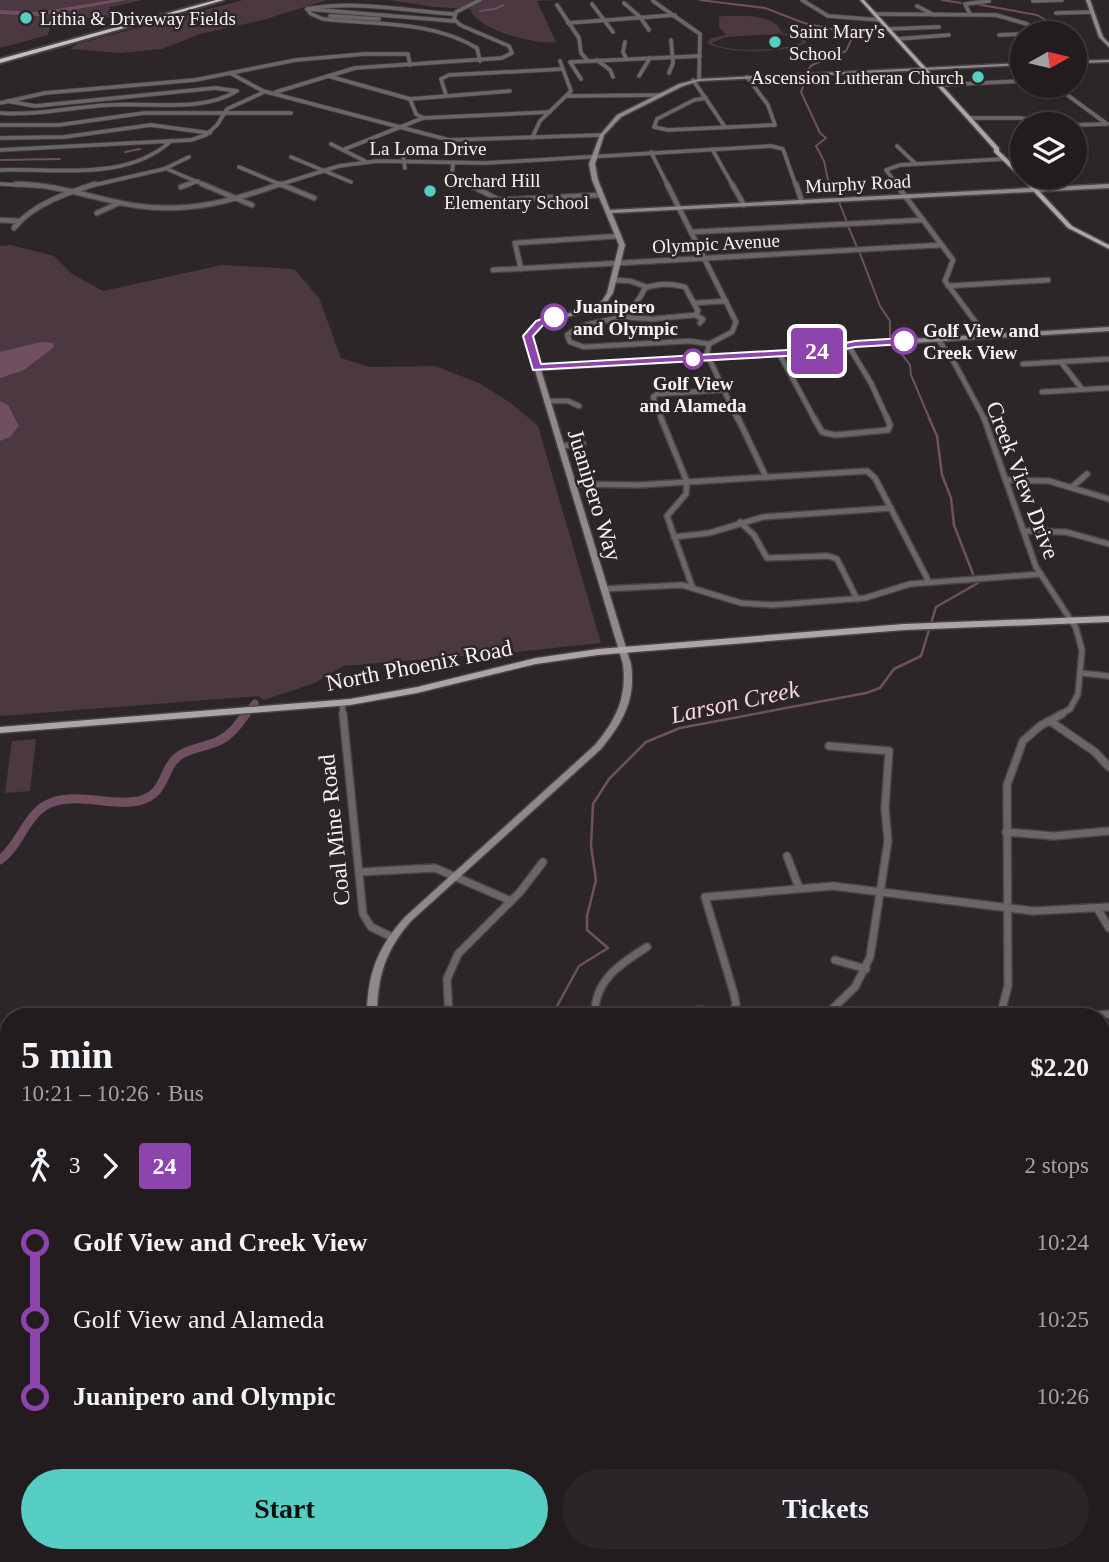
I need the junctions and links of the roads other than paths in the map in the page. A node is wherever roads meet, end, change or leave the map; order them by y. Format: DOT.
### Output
graph roads {
  1 [pos="200,0"];
  2 [pos="222,0"];
  3 [pos="480,0"];
  4 [pos="803,0"];
  5 [pos="862,0"];
  6 [pos="1062,0"];
  7 [pos="1088,0"];
  8 [pos="653,1"];
  9 [pos="989,1"];
  10 [pos="1032,1"];
  11 [pos="624,3"];
  12 [pos="592,4"];
  13 [pos="557,5"];
  14 [pos="917,6"];
  15 [pos="307,9"];
  16 [pos="1092,12"];
  17 [pos="1056,13"];
  18 [pos="454,14"];
  19 [pos="970,14"];
  20 [pos="675,15"];
  21 [pos="875,15"];
  22 [pos="933,15"];
  23 [pos="314,16"];
  24 [pos="995,16"];
  25 [pos="640,17"];
  26 [pos="379,19"];
  27 [pos="604,19"];
  28 [pos="880,20"];
  29 [pos="454,21"];
  30 [pos="1014,21"];
  31 [pos="985,22"];
  32 [pos="568,23"];
  33 [pos="939,27"];
  34 [pos="889,29"];
  35 [pos="649,30"];
  36 [pos="613,32"];
  37 [pos="949,35"];
  38 [pos="999,35"];
  39 [pos="1010,35"];
  40 [pos="897,39"];
  41 [pos="671,40"];
  42 [pos="625,42"];
  43 [pos="1109,46"];
  44 [pos="0,54"];
  45 [pos="700,55"];
  46 [pos="672,57"];
  47 [pos="626,58"];
  48 [pos="650,58"];
  49 [pos="597,60"];
  50 [pos="0,61"];
  51 [pos="480,61"];
  52 [pos="560,61"];
  53 [pos="588,61"];
  54 [pos="1109,61"];
  55 [pos="1087,62"];
  56 [pos="410,65"];
  57 [pos="1010,65"];
  58 [pos="563,69"];
  59 [pos="924,69"];
  60 [pos="230,73"];
  61 [pos="669,73"];
  62 [pos="326,76"];
  63 [pos="639,76"];
  64 [pos="747,77"];
  65 [pos="613,78"];
  66 [pos="581,79"];
  67 [pos="696,80"];
  68 [pos="1010,82"];
  69 [pos="939,85"];
  70 [pos="253,86"];
  71 [pos="510,91"];
  72 [pos="274,92"];
  73 [pos="262,93"];
  74 [pos="661,94"];
  75 [pos="446,95"];
  76 [pos="568,96"];
  77 [pos="225,98"];
  78 [pos="706,98"];
  79 [pos="1068,98"];
  80 [pos="410,99"];
  81 [pos="7,101"];
  82 [pos="240,102"];
  83 [pos="0,103"];
  84 [pos="550,112"];
  85 [pos="0,113"];
  86 [pos="291,113"];
  87 [pos="224,115"];
  88 [pos="1010,117"];
  89 [pos="423,118"];
  90 [pos="970,118"];
  91 [pos="1108,124"];
  92 [pos="0,125"];
  93 [pos="1087,125"];
  94 [pos="725,127"];
  95 [pos="403,128"];
  96 [pos="210,133"];
  97 [pos="602,135"];
  98 [pos="0,138"];
  99 [pos="532,138"];
  100 [pos="171,141"];
  101 [pos="331,144"];
  102 [pos="897,146"];
  103 [pos="345,149"];
  104 [pos="712,149"];
  105 [pos="997,149"];
  106 [pos="0,150"];
  107 [pos="651,152"];
  108 [pos="593,155"];
  109 [pos="189,157"];
  110 [pos="291,157"];
  111 [pos="403,158"];
  112 [pos="1010,158"];
  113 [pos="1003,159"];
  114 [pos="365,161"];
  115 [pos="453,163"];
  116 [pos="916,164"];
  117 [pos="1010,164"];
  118 [pos="239,167"];
  119 [pos="405,168"];
  120 [pos="166,169"];
  121 [pos="0,170"];
  122 [pos="324,171"];
  123 [pos="52,173"];
  124 [pos="198,181"];
  125 [pos="351,182"];
  126 [pos="40,183"];
  127 [pos="0,184"];
  128 [pos="281,184"];
  129 [pos="1109,186"];
  130 [pos="181,187"];
  131 [pos="1034,190"];
  132 [pos="77,192"];
  133 [pos="601,195"];
  134 [pos="905,196"];
  135 [pos="236,198"];
  136 [pos="314,198"];
  137 [pos="802,202"];
  138 [pos="120,203"];
  139 [pos="252,205"];
  140 [pos="744,205"];
  141 [pos="679,208"];
  142 [pos="97,212"];
  143 [pos="608,212"];
  144 [pos="0,220"];
  145 [pos="923,220"];
  146 [pos="18,221"];
  147 [pos="14,228"];
  148 [pos="691,232"];
  149 [pos="619,236"];
  150 [pos="941,245"];
  151 [pos="1109,247"];
  152 [pos="704,258"];
  153 [pos="618,262"];
  154 [pos="521,269"];
  155 [pos="493,270"];
  156 [pos="613,280"];
  157 [pos="1048,280"];
  158 [pos="948,286"];
  159 [pos="647,287"];
  160 [pos="726,301"];
  161 [pos="695,303"];
  162 [pos="695,315"];
  163 [pos="621,317"];
  164 [pos="700,323"];
  165 [pos="1109,329"];
  166 [pos="986,336"];
  167 [pos="938,339"];
  168 [pos="709,344"];
  169 [pos="848,345"];
  170 [pos="779,353"];
  171 [pos="709,358"];
  172 [pos="1109,359"];
  173 [pos="1060,362"];
  174 [pos="1023,364"];
  175 [pos="537,368"];
  176 [pos="1109,388"];
  177 [pos="1082,389"];
  178 [pos="724,390"];
  179 [pos="1042,392"];
  180 [pos="546,401"];
  181 [pos="579,406"];
  182 [pos="583,444"];
  183 [pos="560,446"];
  184 [pos="1087,474"];
  185 [pos="765,477"];
  186 [pos="1008,480"];
  187 [pos="687,482"];
  188 [pos="572,484"];
  189 [pos="1072,487"];
  190 [pos="1109,499"];
  191 [pos="891,508"];
  192 [pos="740,522"];
  193 [pos="1025,531"];
  194 [pos="674,537"];
  195 [pos="1109,544"];
  196 [pos="1041,574"];
  197 [pos="929,582"];
  198 [pos="692,586"];
  199 [pos="604,589"];
  200 [pos="857,599"];
  201 [pos="1070,618"];
  202 [pos="1109,619"];
  203 [pos="623,650"];
  204 [pos="1081,673"];
  205 [pos="1109,676"];
  206 [pos="342,703"];
  207 [pos="1050,721"];
  208 [pos="0,730"];
  209 [pos="830,746"];
  210 [pos="1108,765"];
  211 [pos="1109,831"];
  212 [pos="1006,832"];
  213 [pos="787,856"];
  214 [pos="543,862"];
  215 [pos="359,872"];
  216 [pos="455,876"];
  217 [pos="799,888"];
  218 [pos="881,894"];
  219 [pos="511,901"];
  220 [pos="1109,906"];
  221 [pos="1006,908"];
  222 [pos="1097,908"];
  223 [pos="1109,928"];
  224 [pos="392,937"];
  225 [pos="647,947"];
  226 [pos="835,960"];
  227 [pos="866,969"];
  228 [pos="372,1008"];
  229 [pos="448,1008"];
  230 [pos="593,1008"];
  231 [pos="735,1008"];
  232 [pos="833,1008"];
  233 [pos="1002,1008"];
  1 -- 44 [label="highway"];
  2 -- 50 [label="highway"];
  3 -- 18 [label="street"];
  4 -- 28 [label="street"];
  5 -- 21 [label="main road"];
  6 -- 10 [label="street"];
  7 -- 16 [label="street"];
  8 -- 20 [label="street"];
  9 -- 19 [label="street"];
  11 -- 25 [label="street"];
  12 -- 27 [label="street"];
  13 -- 32 [label="street"];
  14 -- 22 [label="street"];
  15 -- 18 [label="street"];
  15 -- 23 [label="street"];
  15 -- 29 [label="street"];
  16 -- 17 [label="street"];
  16 -- 43 [label="street"];
  18 -- 29 [label="street"];
  19 -- 22 [label="street"];
  19 -- 24 [label="street"];
  20 -- 25 [label="street"];
  20 -- 45 [label="street"];
  21 -- 22 [label="street"];
  21 -- 28 [label="main road"];
  23 -- 26 [label="street"];
  23 -- 51 [label="street"];
  24 -- 30 [label="street"];
  24 -- 31 [label="street"];
  25 -- 27 [label="street"];
  25 -- 35 [label="street"];
  27 -- 32 [label="street"];
  27 -- 36 [label="street"];
  28 -- 34 [label="main road"];
  29 -- 51 [label="street"];
  32 -- 53 [label="street"];
  33 -- 34 [label="street"];
  34 -- 40 [label="main road"];
  37 -- 40 [label="street"];
  38 -- 39 [label="street"];
  40 -- 59 [label="main road"];
  41 -- 46 [label="street"];
  42 -- 47 [label="street"];
  45 -- 46 [label="street"];
  45 -- 67 [label="street"];
  46 -- 48 [label="street"];
  46 -- 61 [label="street"];
  47 -- 48 [label="street"];
  47 -- 49 [label="street"];
  48 -- 63 [label="street"];
  49 -- 53 [label="street"];
  49 -- 65 [label="street"];
  51 -- 56 [label="street"];
  52 -- 58 [label="street"];
  53 -- 66 [label="street"];
  54 -- 55 [label="street"];
  56 -- 60 [label="street"];
  56 -- 62 [label="street"];
  57 -- 59 [label="street"];
  58 -- 75 [label="street"];
  58 -- 76 [label="street"];
  59 -- 64 [label="street"];
  59 -- 69 [label="main road"];
  60 -- 70 [label="street"];
  60 -- 81 [label="street"];
  62 -- 72 [label="street"];
  62 -- 80 [label="street"];
  64 -- 67 [label="street"];
  64 -- 94 [label="street"];
  67 -- 74 [label="street"];
  67 -- 78 [label="street"];
  68 -- 69 [label="street"];
  69 -- 90 [label="main road"];
  70 -- 72 [label="street"];
  70 -- 73 [label="street"];
  71 -- 75 [label="street"];
  72 -- 73 [label="street"];
  72 -- 95 [label="street"];
  73 -- 82 [label="street"];
  74 -- 76 [label="street"];
  74 -- 97 [label="street"];
  75 -- 80 [label="street"];
  76 -- 84 [label="street"];
  77 -- 81 [label="street"];
  77 -- 82 [label="street"];
  77 -- 85 [label="street"];
  78 -- 94 [label="street"];
  78 -- 94 [label="street"];
  79 -- 91 [label="street"];
  80 -- 89 [label="street"];
  81 -- 83 [label="street"];
  82 -- 87 [label="street"];
  84 -- 89 [label="street"];
  84 -- 99 [label="street"];
  86 -- 87 [label="street"];
  87 -- 92 [label="street"];
  87 -- 96 [label="street"];
  88 -- 90 [label="street"];
  89 -- 95 [label="street"];
  90 -- 105 [label="main road"];
  91 -- 93 [label="street"];
  95 -- 99 [label="street"];
  95 -- 103 [label="street"];
  96 -- 98 [label="street"];
  96 -- 100 [label="street"];
  97 -- 99 [label="street"];
  97 -- 108 [label="street"];
  100 -- 106 [label="street"];
  100 -- 121 [label="street"];
  101 -- 103 [label="street"];
  102 -- 116 [label="street"];
  103 -- 114 [label="street"];
  104 -- 107 [label="street, La Loma Drive"];
  104 -- 137 [label="street, La Loma Drive"];
  104 -- 140 [label="street"];
  105 -- 112 [label="main road"];
  105 -- 113 [label="main road"];
  107 -- 108 [label="street, La Loma Drive"];
  107 -- 141 [label="street"];
  108 -- 115 [label="street, La Loma Drive"];
  108 -- 133 [label="street, Juanipero Way"];
  109 -- 120 [label="street"];
  110 -- 122 [label="street"];
  111 -- 114 [label="street, La Loma Drive"];
  111 -- 115 [label="street, La Loma Drive"];
  111 -- 119 [label="street"];
  113 -- 116 [label="street"];
  113 -- 117 [label="main road"];
  114 -- 122 [label="street, La Loma Drive"];
  115 -- 133 [label="street"];
  116 -- 134 [label="street"];
  118 -- 128 [label="street"];
  120 -- 124 [label="street"];
  120 -- 132 [label="street"];
  122 -- 125 [label="street"];
  122 -- 128 [label="street, La Loma Drive"];
  123 -- 126 [label="street"];
  124 -- 130 [label="street"];
  124 -- 135 [label="street"];
  126 -- 127 [label="street, La Loma Drive"];
  126 -- 132 [label="street, La Loma Drive"];
  128 -- 135 [label="street, La Loma Drive"];
  128 -- 136 [label="street"];
  129 -- 131 [label="street, Murphy Road"];
  131 -- 134 [label="street, Murphy Road"];
  131 -- 151 [label="main road"];
  132 -- 138 [label="street, La Loma Drive"];
  132 -- 146 [label="street"];
  133 -- 143 [label="street, Juanipero Way"];
  134 -- 137 [label="street, Murphy Road"];
  134 -- 145 [label="street"];
  135 -- 138 [label="street, La Loma Drive"];
  135 -- 139 [label="street"];
  137 -- 140 [label="street, Murphy Road"];
  138 -- 142 [label="street"];
  140 -- 141 [label="street, Murphy Road"];
  141 -- 143 [label="street, Murphy Road"];
  141 -- 148 [label="street"];
  143 -- 149 [label="street, Juanipero Way"];
  144 -- 146 [label="street"];
  145 -- 148 [label="street"];
  145 -- 150 [label="street"];
  146 -- 147 [label="street"];
  148 -- 152 [label="street"];
  149 -- 153 [label="street, Juanipero Way"];
  149 -- 154 [label="street"];
  150 -- 152 [label="street, Olympic Avenue"];
  150 -- 158 [label="street"];
  152 -- 153 [label="street, Olympic Avenue"];
  152 -- 160 [label="street"];
  153 -- 154 [label="street, Olympic Avenue"];
  153 -- 156 [label="street, Juanipero Way"];
  154 -- 155 [label="street, Olympic Avenue"];
  156 -- 159 [label="street"];
  156 -- 175 [label="street, Juanipero Way"];
  157 -- 158 [label="street"];
  158 -- 166 [label="street"];
  159 -- 161 [label="street"];
  159 -- 163 [label="street"];
  160 -- 161 [label="street"];
  160 -- 168 [label="street"];
  161 -- 162 [label="street"];
  162 -- 163 [label="street"];
  162 -- 164 [label="street"];
  163 -- 168 [label="street"];
  165 -- 166 [label="street"];
  166 -- 167 [label="street"];
  167 -- 169 [label="street"];
  167 -- 186 [label="street, Creek View Drive"];
  168 -- 171 [label="street"];
  169 -- 170 [label="street"];
  169 -- 170 [label="street"];
  170 -- 171 [label="street"];
  171 -- 175 [label="street"];
  171 -- 178 [label="street"];
  172 -- 173 [label="street"];
  173 -- 174 [label="street"];
  173 -- 177 [label="street"];
  175 -- 180 [label="street, Juanipero Way"];
  176 -- 177 [label="street"];
  177 -- 179 [label="street"];
  178 -- 185 [label="street"];
  178 -- 187 [label="street"];
  180 -- 181 [label="street"];
  180 -- 183 [label="street, Juanipero Way"];
  182 -- 183 [label="street"];
  183 -- 188 [label="street, Juanipero Way"];
  184 -- 189 [label="street"];
  185 -- 187 [label="street"];
  185 -- 191 [label="street"];
  186 -- 189 [label="street"];
  186 -- 193 [label="street, Creek View Drive"];
  187 -- 188 [label="street"];
  187 -- 194 [label="street"];
  188 -- 199 [label="street, Juanipero Way"];
  189 -- 190 [label="street"];
  191 -- 192 [label="street"];
  191 -- 197 [label="street"];
  192 -- 194 [label="street"];
  192 -- 200 [label="street"];
  193 -- 195 [label="street"];
  193 -- 196 [label="street, Creek View Drive"];
  194 -- 198 [label="street"];
  196 -- 197 [label="street"];
  196 -- 201 [label="street, Creek View Drive"];
  197 -- 200 [label="street"];
  198 -- 199 [label="street"];
  198 -- 200 [label="street"];
  199 -- 203 [label="street, Juanipero Way"];
  201 -- 202 [label="main road, North Phoenix Road"];
  201 -- 203 [label="main road, North Phoenix Road"];
  201 -- 204 [label="street, Creek View Drive"];
  203 -- 206 [label="main road, North Phoenix Road"];
  203 -- 216 [label="street, Juanipero Way"];
  204 -- 205 [label="street"];
  204 -- 207 [label="street, Creek View Drive"];
  206 -- 208 [label="main road, North Phoenix Road"];
  206 -- 215 [label="street, Coal Mine Road"];
  207 -- 210 [label="street"];
  207 -- 212 [label="street, Creek View Drive"];
  209 -- 218 [label="street"];
  211 -- 212 [label="street"];
  212 -- 221 [label="street, Creek View Drive"];
  213 -- 217 [label="street"];
  214 -- 219 [label="street"];
  215 -- 216 [label="street"];
  215 -- 224 [label="street, Coal Mine Road"];
  216 -- 219 [label="street"];
  216 -- 224 [label="street, Juanipero Way"];
  217 -- 218 [label="street"];
  217 -- 231 [label="street"];
  218 -- 221 [label="street"];
  218 -- 227 [label="street"];
  219 -- 229 [label="street"];
  220 -- 222 [label="street"];
  221 -- 222 [label="street"];
  221 -- 233 [label="street, Creek View Drive"];
  222 -- 223 [label="street"];
  224 -- 228 [label="street"];
  225 -- 230 [label="street"];
  226 -- 227 [label="street"];
  227 -- 232 [label="street"];
}
